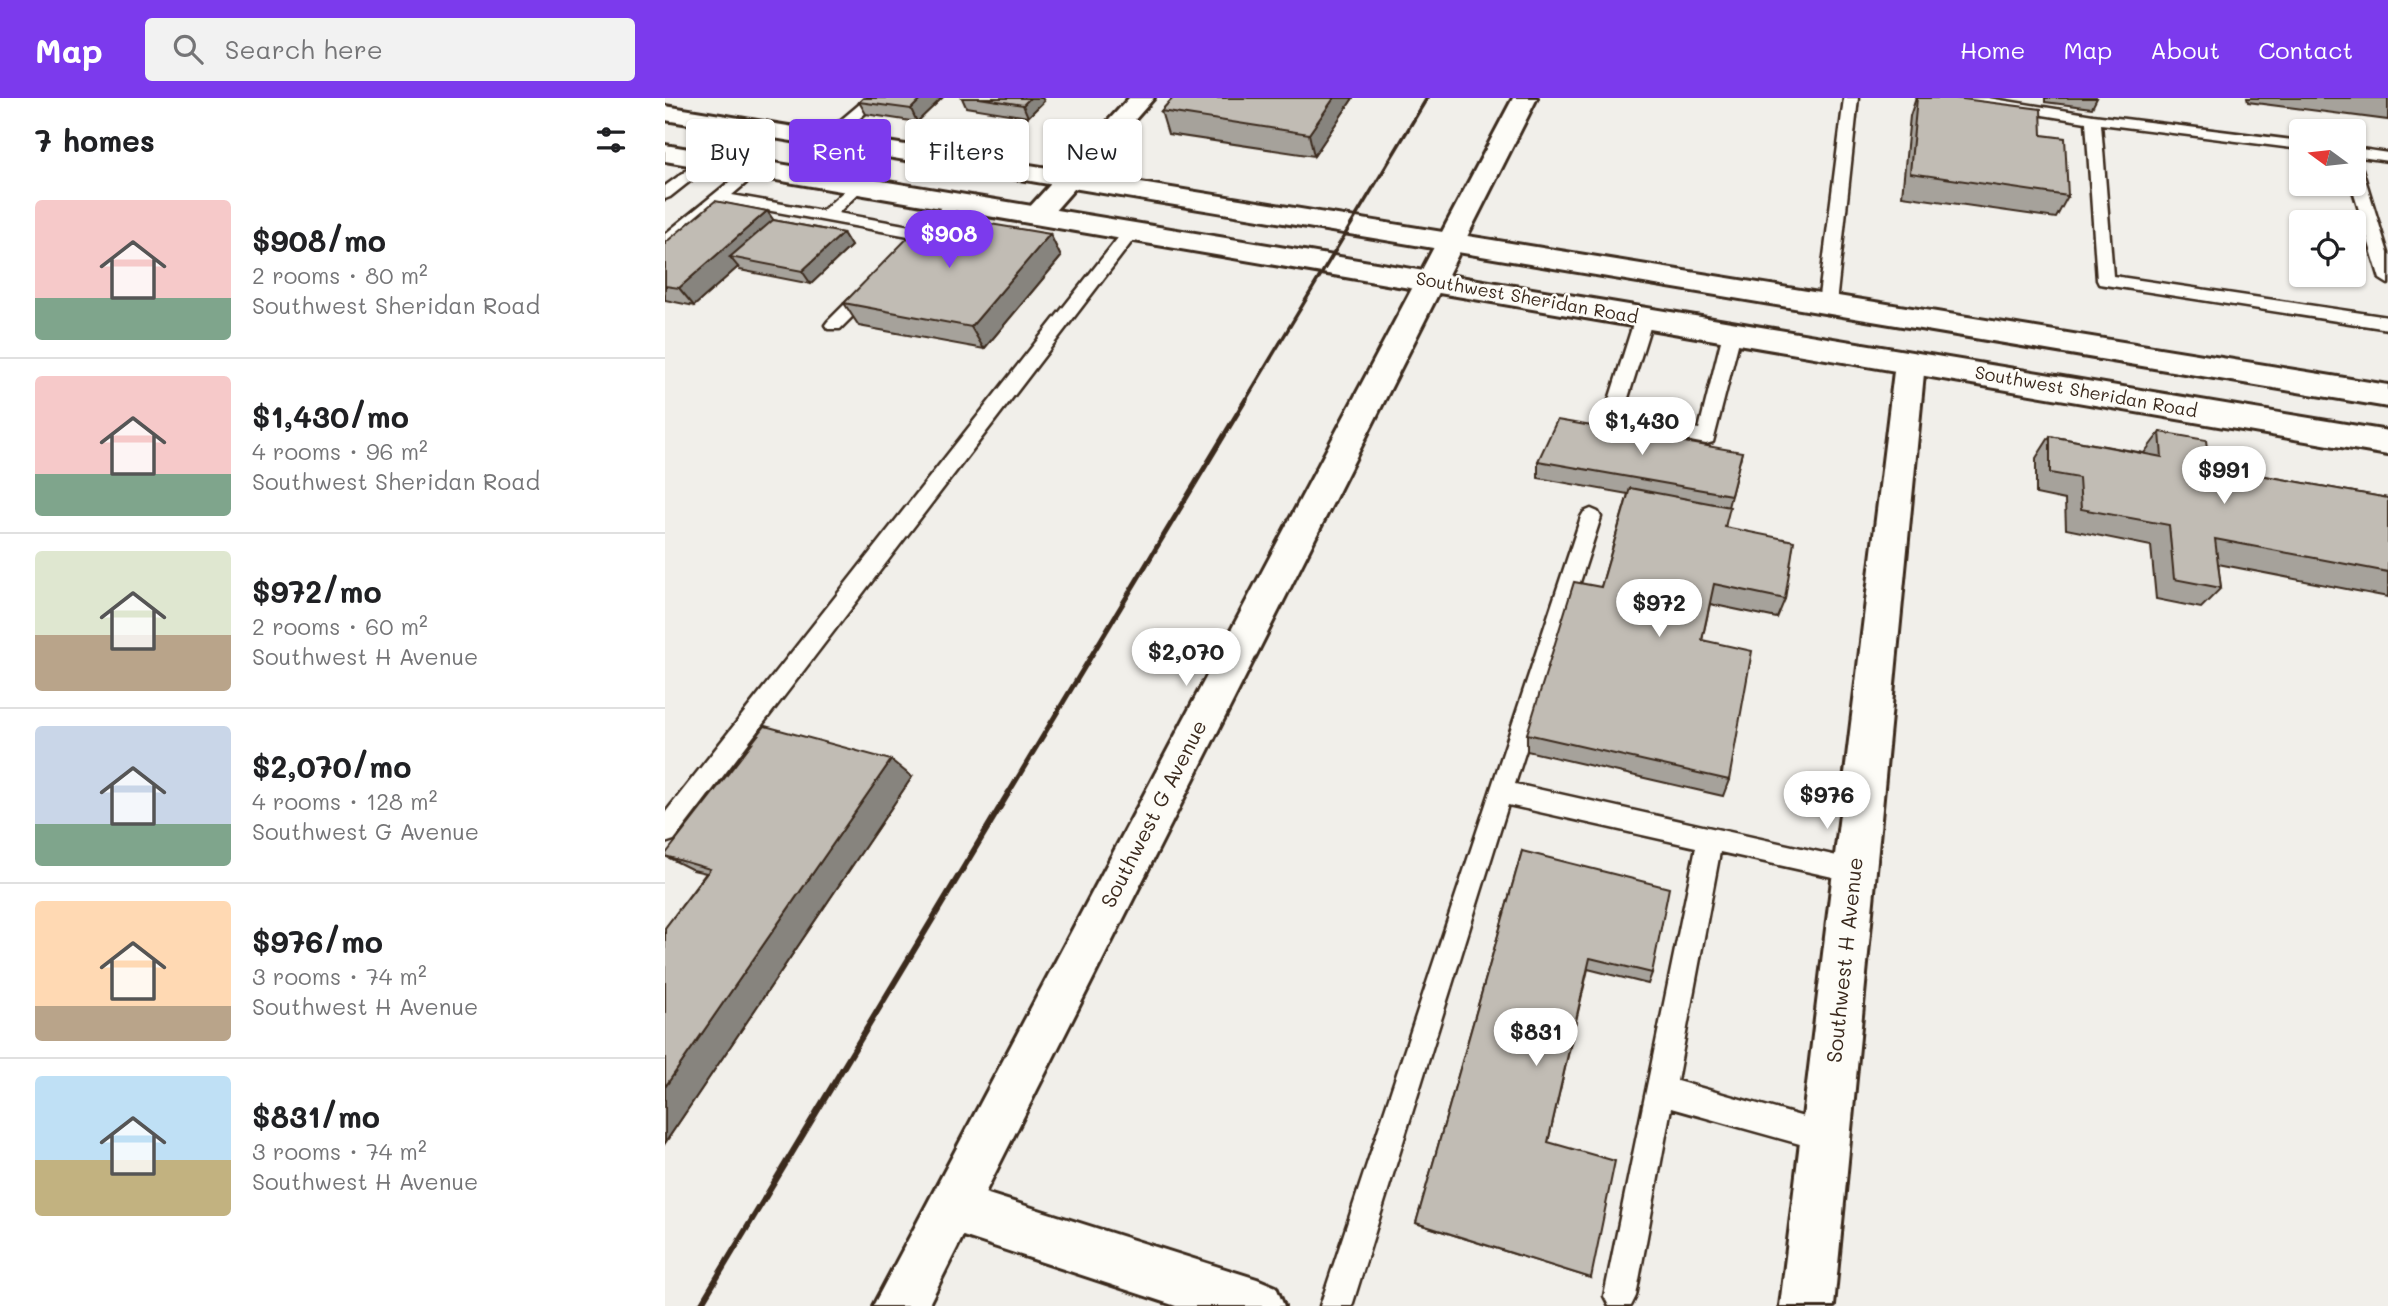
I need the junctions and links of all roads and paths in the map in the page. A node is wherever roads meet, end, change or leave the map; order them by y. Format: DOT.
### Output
graph roads {
  1 [pos="876,98"];
  2 [pos="1142,98"];
  3 [pos="1525,98"];
  4 [pos="1851,98"];
  5 [pos="1961,98"];
  6 [pos="665,113"];
  7 [pos="851,119"];
  8 [pos="1123,119"];
  9 [pos="2093,119"];
  10 [pos="789,133"];
  11 [pos="2289,144"];
  12 [pos="891,150"];
  13 [pos="665,153"];
  14 [pos="2366,154"];
  15 [pos="686,156"];
  16 [pos="2388,157"];
  17 [pos="775,171"];
  18 [pos="1043,175"];
  19 [pos="686,177"];
  20 [pos="738,182"];
  21 [pos="1066,182"];
  22 [pos="1087,182"];
  23 [pos="859,185"];
  24 [pos="665,194"];
  25 [pos="2362,196"];
  26 [pos="720,197"];
  27 [pos="956,201"];
  28 [pos="826,216"];
  29 [pos="1036,216"];
  30 [pos="1131,232"];
  31 [pos="925,234"];
  32 [pos="665,242"];
  33 [pos="1450,242"];
  34 [pos="907,252"];
  35 [pos="879,279"];
  36 [pos="2388,279"];
  37 [pos="1430,282"];
  38 [pos="1827,304"];
  39 [pos="1644,318"];
  40 [pos="2388,323"];
  41 [pos="834,325"];
  42 [pos="1732,333"];
  43 [pos="1910,363"];
  44 [pos="2388,396"];
  45 [pos="2388,443"];
  46 [pos="1591,517"];
  47 [pos="1500,792"];
  48 [pos="665,832"];
  49 [pos="1710,840"];
  50 [pos="1855,870"];
  51 [pos="1659,1090"];
  52 [pos="1825,1137"];
  53 [pos="951,1207"];
  54 [pos="1620,1296"];
  55 [pos="900,1306"];
  56 [pos="1257,1306"];
  57 [pos="1336,1306"];
  58 [pos="1807,1306"];
  1 -- 7 [label="lane"];
  2 -- 8 [label="main road"];
  3 -- 33 [label="main road, Southwest G Avenue"];
  4 -- 38 [label="lane"];
  5 -- 9 [label="lane"];
  6 -- 10 [label="main road, Southwest Sheridan Road"];
  9 -- 11 [label="lane"];
  9 -- 40 [label="lane"];
  12 -- 18 [label="main road, Southwest Sheridan Road"];
  13 -- 15 [label="main road, Southwest Sheridan Road"];
  14 -- 16 [label="lane"];
  17 -- 23 [label="main road, Southwest Sheridan Road"];
  19 -- 24 [label="lane"];
  20 -- 26 [label="lane"];
  21 -- 29 [label="main road"];
  22 -- 33 [label="main road, Southwest Sheridan Road"];
  23 -- 27 [label="main road, Southwest Sheridan Road"];
  23 -- 28 [label="lane"];
  25 -- 36 [label="lane"];
  26 -- 28 [label="lane"];
  26 -- 32 [label="lane"];
  27 -- 29 [label="main road, Southwest Sheridan Road"];
  27 -- 31 [label="lane"];
  28 -- 31 [label="lane"];
  29 -- 30 [label="main road, Southwest Sheridan Road"];
  30 -- 37 [label="main road, Southwest Sheridan Road"];
  30 -- 48 [label="lane"];
  31 -- 34 [label="lane"];
  33 -- 37 [label="main road, Southwest G Avenue"];
  33 -- 38 [label="main road, Southwest Sheridan Road"];
  35 -- 41 [label="lane"];
  37 -- 39 [label="main road, Southwest Sheridan Road"];
  37 -- 53 [label="main road, Southwest G Avenue"];
  38 -- 44 [label="main road, Southwest Sheridan Road"];
  39 -- 42 [label="main road, Southwest Sheridan Road"];
  39 -- 42 [label="lane"];
  42 -- 43 [label="main road, Southwest Sheridan Road"];
  43 -- 45 [label="main road, Southwest Sheridan Road"];
  43 -- 50 [label="main road, Southwest H Avenue"];
  46 -- 47 [label="lane"];
  47 -- 49 [label="lane"];
  47 -- 57 [label="lane"];
  49 -- 50 [label="lane"];
  49 -- 51 [label="lane"];
  50 -- 52 [label="main road, Southwest H Avenue"];
  51 -- 52 [label="lane"];
  51 -- 54 [label="lane"];
  52 -- 58 [label="main road, Southwest H Avenue"];
  53 -- 55 [label="main road, Southwest G Avenue"];
  53 -- 56 [label="main road"];
}
